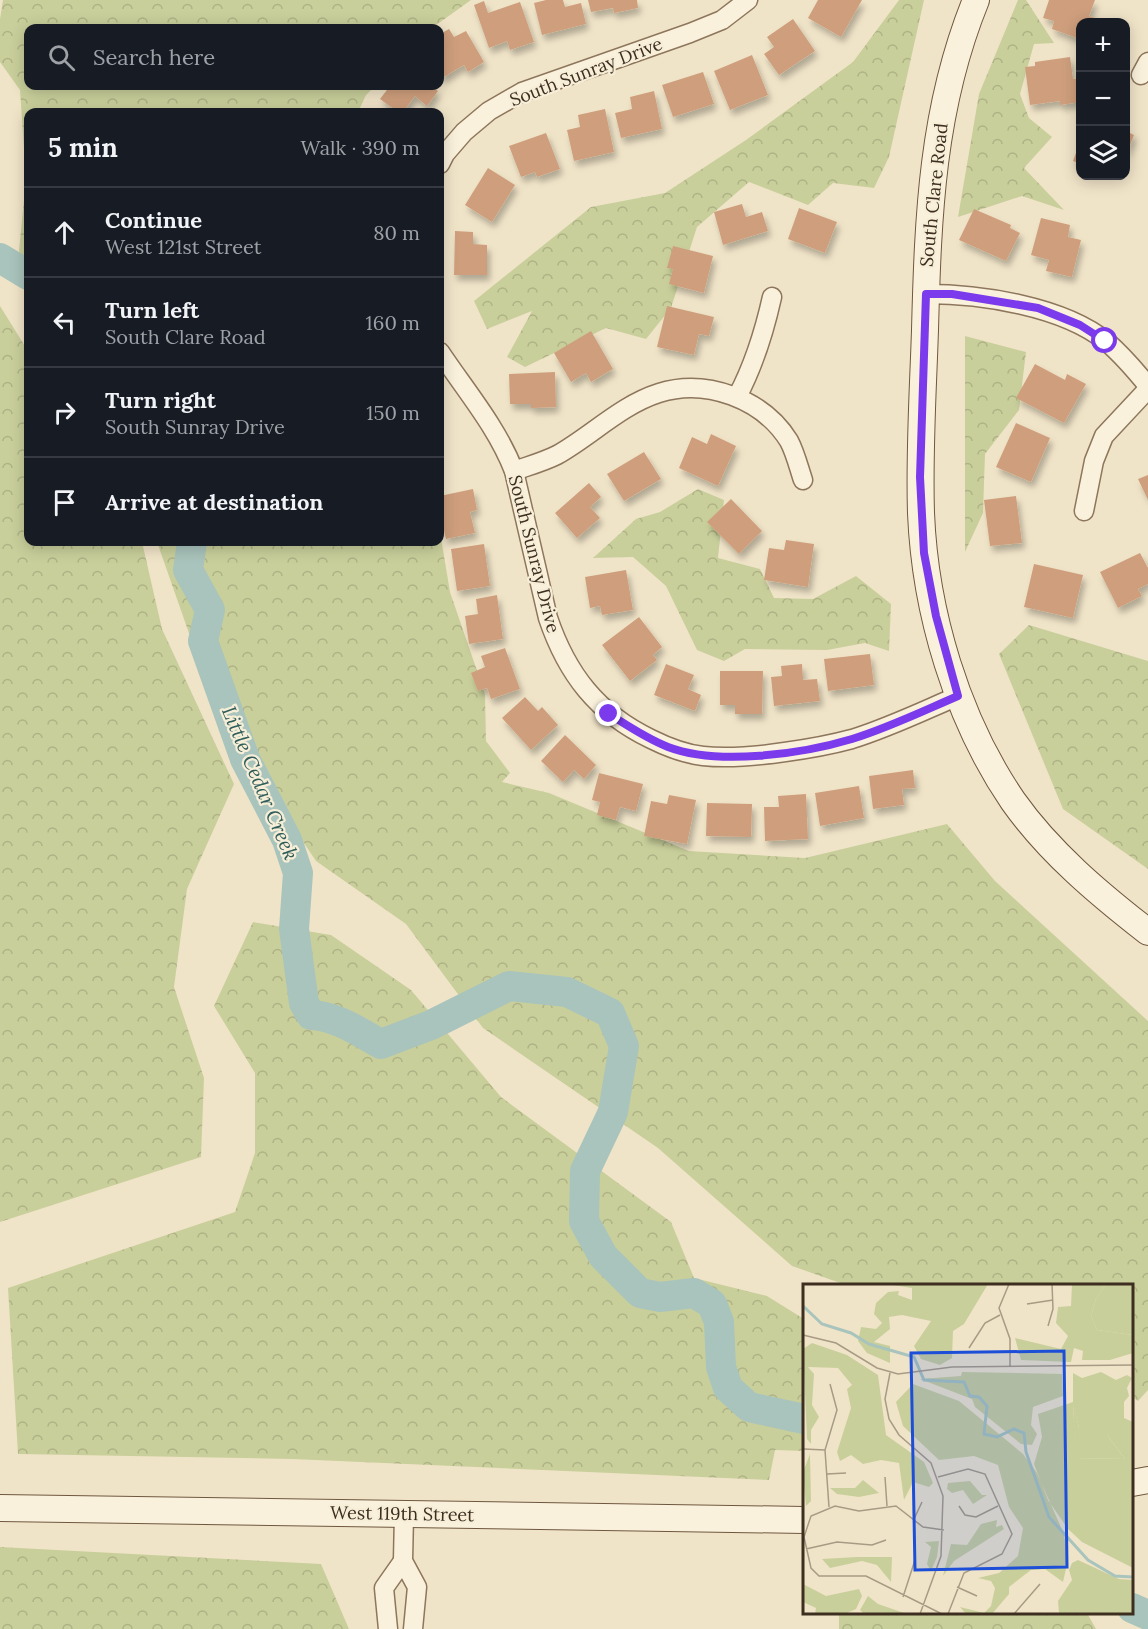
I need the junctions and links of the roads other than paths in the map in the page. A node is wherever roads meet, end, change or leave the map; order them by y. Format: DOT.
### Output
graph roads {
  1 [pos="748,0"];
  2 [pos="976,0"];
  3 [pos="444,156"];
  4 [pos="926,294"];
  5 [pos="772,297"];
  6 [pos="444,358"];
  7 [pos="1148,388"];
  8 [pos="737,397"];
  9 [pos="514,471"];
  10 [pos="803,480"];
  11 [pos="1084,511"];
  12 [pos="958,696"];
  13 [pos="1148,932"];
  14 [pos="1148,1480"];
  15 [pos="1133,1483"];
  16 [pos="0,1508"];
  17 [pos="404,1514"];
  18 [pos="803,1520"];
  19 [pos="403,1561"];
  20 [pos="388,1629"];
  21 [pos="413,1629"];
  1 -- 3 [label="street, South Sunray Drive"];
  2 -- 4 [label="street, South Clare Road"];
  4 -- 7 [label="street"];
  4 -- 12 [label="street, South Clare Road"];
  5 -- 8 [label="street"];
  6 -- 9 [label="street, South Sunray Drive"];
  7 -- 11 [label="street"];
  8 -- 9 [label="street"];
  8 -- 10 [label="street"];
  9 -- 12 [label="street, South Sunray Drive"];
  12 -- 13 [label="street, South Clare Road"];
  14 -- 15 [label="street"];
  16 -- 17 [label="street, West 119th Street"];
  17 -- 18 [label="street, West 119th Street"];
  17 -- 19 [label="street"];
  19 -- 20 [label="street"];
  19 -- 21 [label="street"];
}
